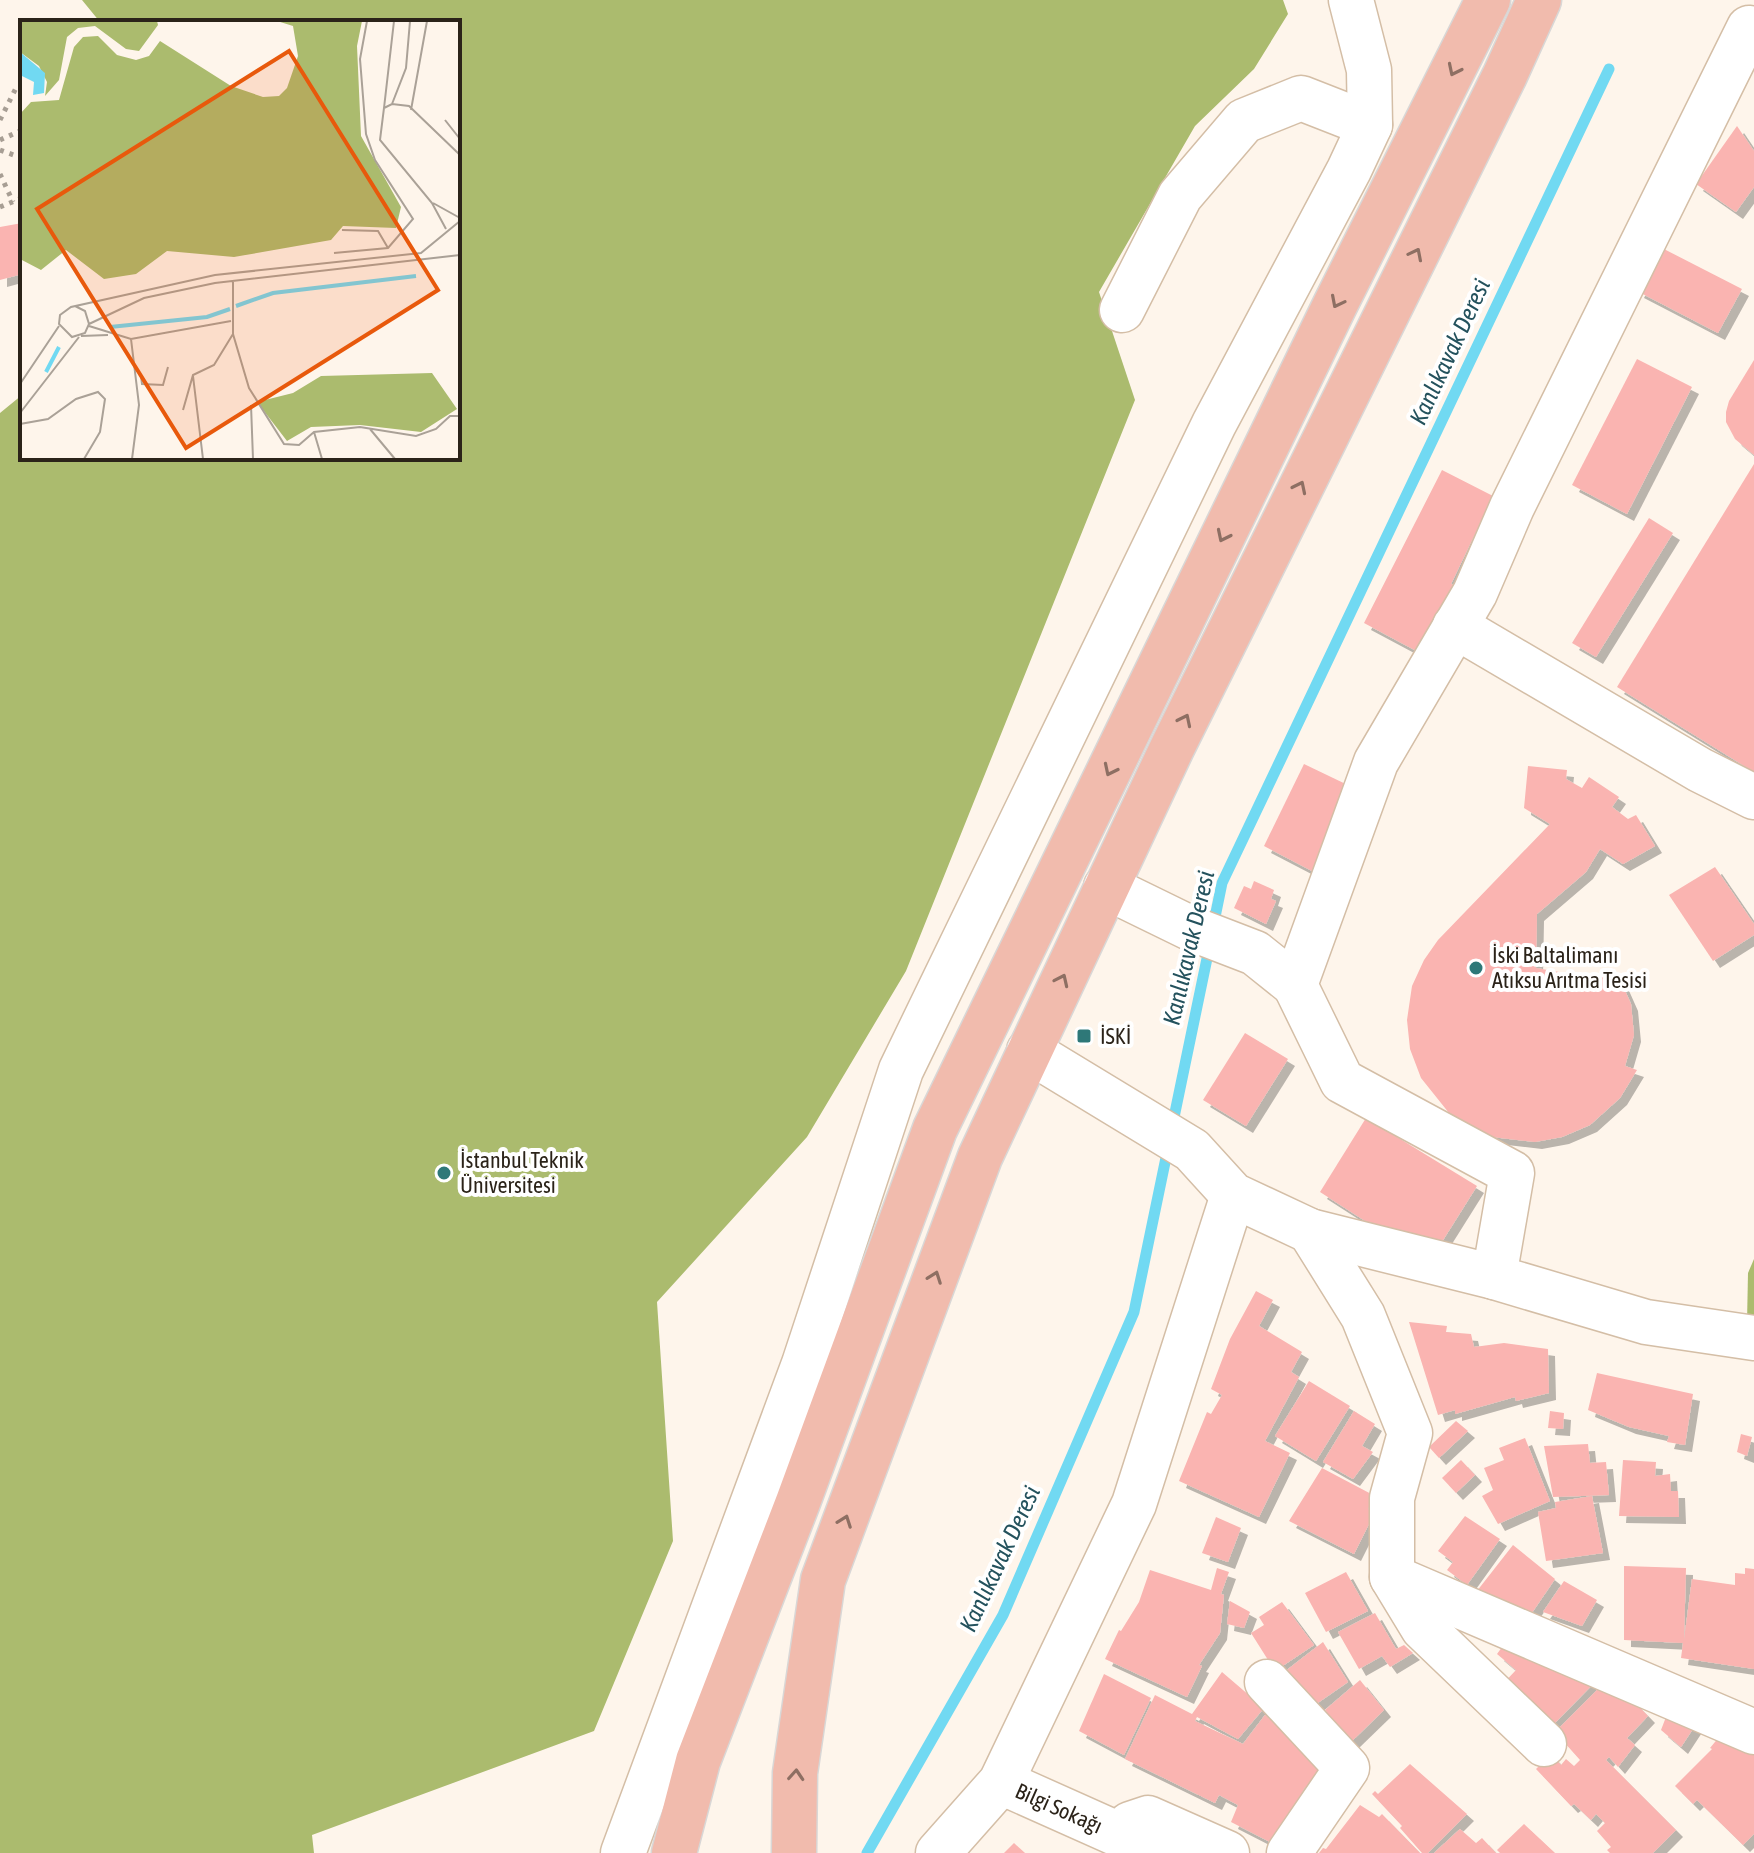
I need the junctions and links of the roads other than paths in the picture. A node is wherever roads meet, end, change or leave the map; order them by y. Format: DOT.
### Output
graph roads {
  1 [pos="1351,0"];
  2 [pos="1488,0"];
  3 [pos="1539,0"];
  4 [pos="1746,22"];
  5 [pos="1370,125"];
  6 [pos="1122,310"];
  7 [pos="1455,626"];
  8 [pos="1754,797"];
  9 [pos="1106,887"];
  10 [pos="1295,985"];
  11 [pos="1029,1051"];
  12 [pos="1233,1195"];
  13 [pos="1310,1231"];
  14 [pos="1494,1277"];
  15 [pos="1646,1322"];
  16 [pos="1754,1338"];
  17 [pos="1754,1368"];
  18 [pos="1392,1577"];
  19 [pos="1267,1682"];
  20 [pos="1754,1732"];
  21 [pos="1544,1744"];
  22 [pos="1001,1782"];
  23 [pos="1109,1831"];
  24 [pos="623,1853"];
  25 [pos="674,1853"];
  26 [pos="794,1853"];
  27 [pos="938,1853"];
  28 [pos="1160,1853"];
  29 [pos="1227,1853"];
  30 [pos="1289,1853"];
  1 -- 5 [label="street"];
  2 -- 25 [label="main road, one-way"];
  9 -- 3 [label="main road, one-way"];
  4 -- 7 [label="street"];
  5 -- 6 [label="street"];
  5 -- 24 [label="street"];
  7 -- 8 [label="street"];
  7 -- 10 [label="street"];
  9 -- 10 [label="street"];
  11 -- 9 [label="main road, one-way"];
  10 -- 14 [label="street"];
  11 -- 12 [label="street"];
  26 -- 11 [label="main road, one-way"];
  12 -- 13 [label="street"];
  12 -- 22 [label="street"];
  13 -- 14 [label="street"];
  13 -- 18 [label="street"];
  14 -- 15 [label="street"];
  15 -- 16 [label="street"];
  15 -- 17 [label="street"];
  18 -- 20 [label="street"];
  18 -- 21 [label="street"];
  19 -- 30 [label="street"];
  22 -- 23 [label="street, Bilgi Sokağı"];
  22 -- 27 [label="street"];
  23 -- 28 [label="street, Bilgi Sokağı"];
  23 -- 29 [label="street"];
}
